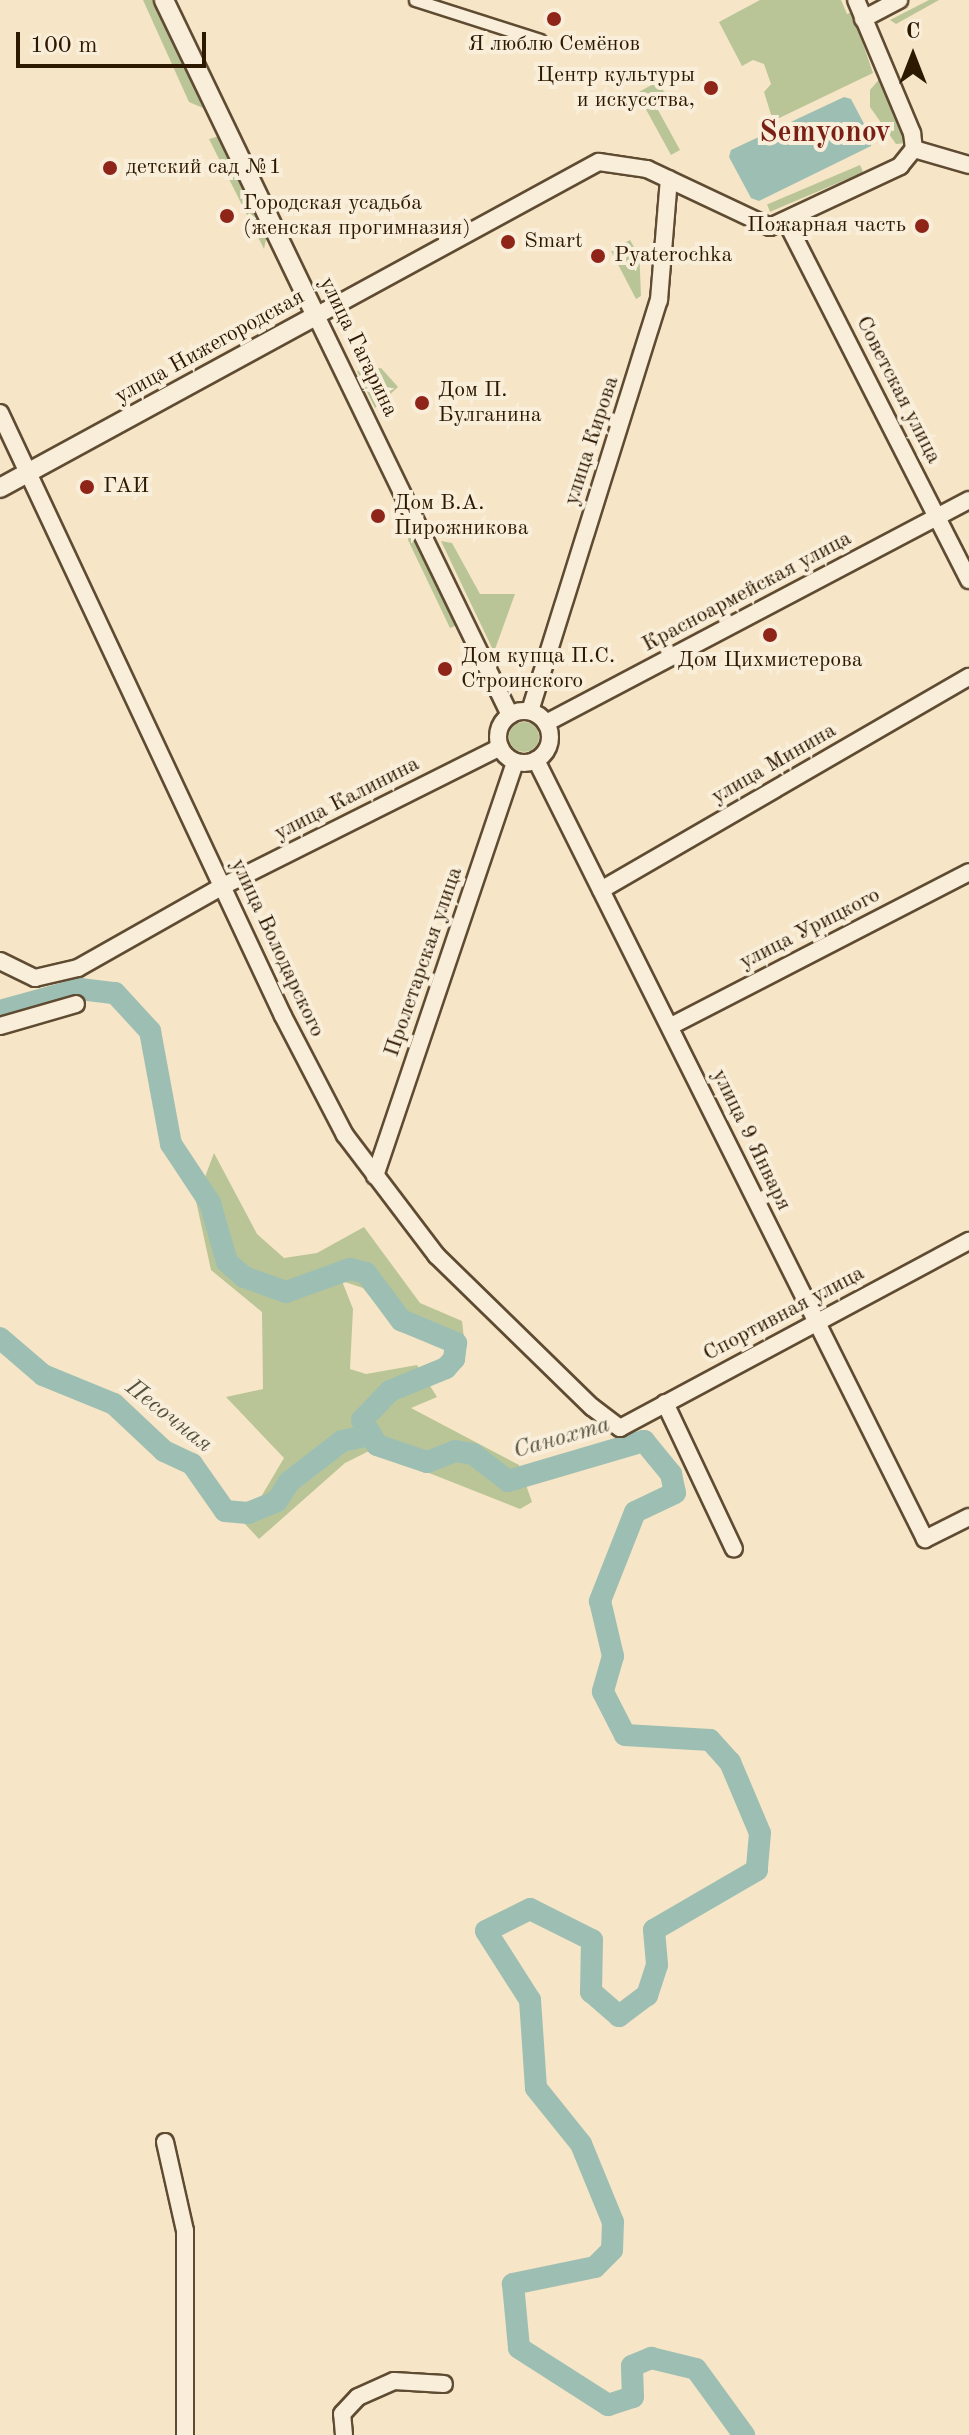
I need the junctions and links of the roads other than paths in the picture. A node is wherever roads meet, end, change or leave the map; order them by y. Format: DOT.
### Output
graph roads {
  1 [pos="164,0"];
  2 [pos="415,0"];
  3 [pos="856,0"];
  4 [pos="899,0"];
  5 [pos="863,19"];
  6 [pos="540,40"];
  7 [pos="914,149"];
  8 [pos="969,165"];
  9 [pos="664,176"];
  10 [pos="786,221"];
  11 [pos="316,316"];
  12 [pos="0,413"];
  13 [pos="30,473"];
  14 [pos="0,488"];
  15 [pos="969,500"];
  16 [pos="938,516"];
  17 [pos="969,580"];
  18 [pos="969,677"];
  19 [pos="530,711"];
  20 [pos="510,715"];
  21 [pos="546,723"];
  22 [pos="500,747"];
  23 [pos="536,760"];
  24 [pos="515,762"];
  25 [pos="969,872"];
  26 [pos="223,886"];
  27 [pos="601,890"];
  28 [pos="0,961"];
  29 [pos="76,1004"];
  30 [pos="0,1026"];
  31 [pos="671,1026"];
  32 [pos="375,1176"];
  33 [pos="969,1241"];
  34 [pos="816,1322"];
  35 [pos="665,1403"];
  36 [pos="620,1428"];
  37 [pos="969,1517"];
  38 [pos="734,1549"];
  39 [pos="165,2142"];
  40 [pos="444,2384"];
  41 [pos="185,2435"];
  42 [pos="344,2435"];
  1 -- 11 [label="street, улица Гагарина"];
  2 -- 6 [label="street"];
  3 -- 5 [label="street"];
  4 -- 5 [label="street"];
  5 -- 7 [label="street"];
  7 -- 8 [label="street"];
  7 -- 10 [label="street"];
  9 -- 10 [label="street, улица Нижегородская"];
  9 -- 11 [label="street, улица Нижегородская"];
  9 -- 19 [label="street, улица Кирова"];
  10 -- 16 [label="street, Советская улица"];
  11 -- 13 [label="street, улица Нижегородская"];
  11 -- 20 [label="street, улица Гагарина"];
  12 -- 13 [label="street, улица Володарского"];
  13 -- 14 [label="street, улица Нижегородская"];
  13 -- 26 [label="street, улица Володарского"];
  15 -- 16 [label="street, Красноармейская улица"];
  16 -- 17 [label="street, Советская улица"];
  16 -- 21 [label="street, Красноармейская улица"];
  18 -- 27 [label="street, улица Минина"];
  19 -- 20 [label="street"];
  19 -- 21 [label="street"];
  20 -- 22 [label="street"];
  21 -- 23 [label="street"];
  22 -- 24 [label="street"];
  22 -- 26 [label="street, улица Калинина"];
  23 -- 24 [label="street"];
  23 -- 27 [label="street, улица 9 Января"];
  24 -- 32 [label="street, Пролетарская улица"];
  25 -- 31 [label="street, улица Урицкого"];
  26 -- 28 [label="street, улица Калинина"];
  26 -- 32 [label="street, улица Володарского"];
  27 -- 31 [label="street, улица 9 Января"];
  29 -- 30 [label="street"];
  31 -- 34 [label="street, улица 9 Января"];
  32 -- 36 [label="street, улица Володарского"];
  33 -- 34 [label="street, Спортивная улица"];
  34 -- 35 [label="street, Спортивная улица"];
  34 -- 37 [label="street, улица 9 Января"];
  35 -- 36 [label="street, Спортивная улица"];
  35 -- 38 [label="street"];
  39 -- 41 [label="street"];
  40 -- 42 [label="street"];
}
